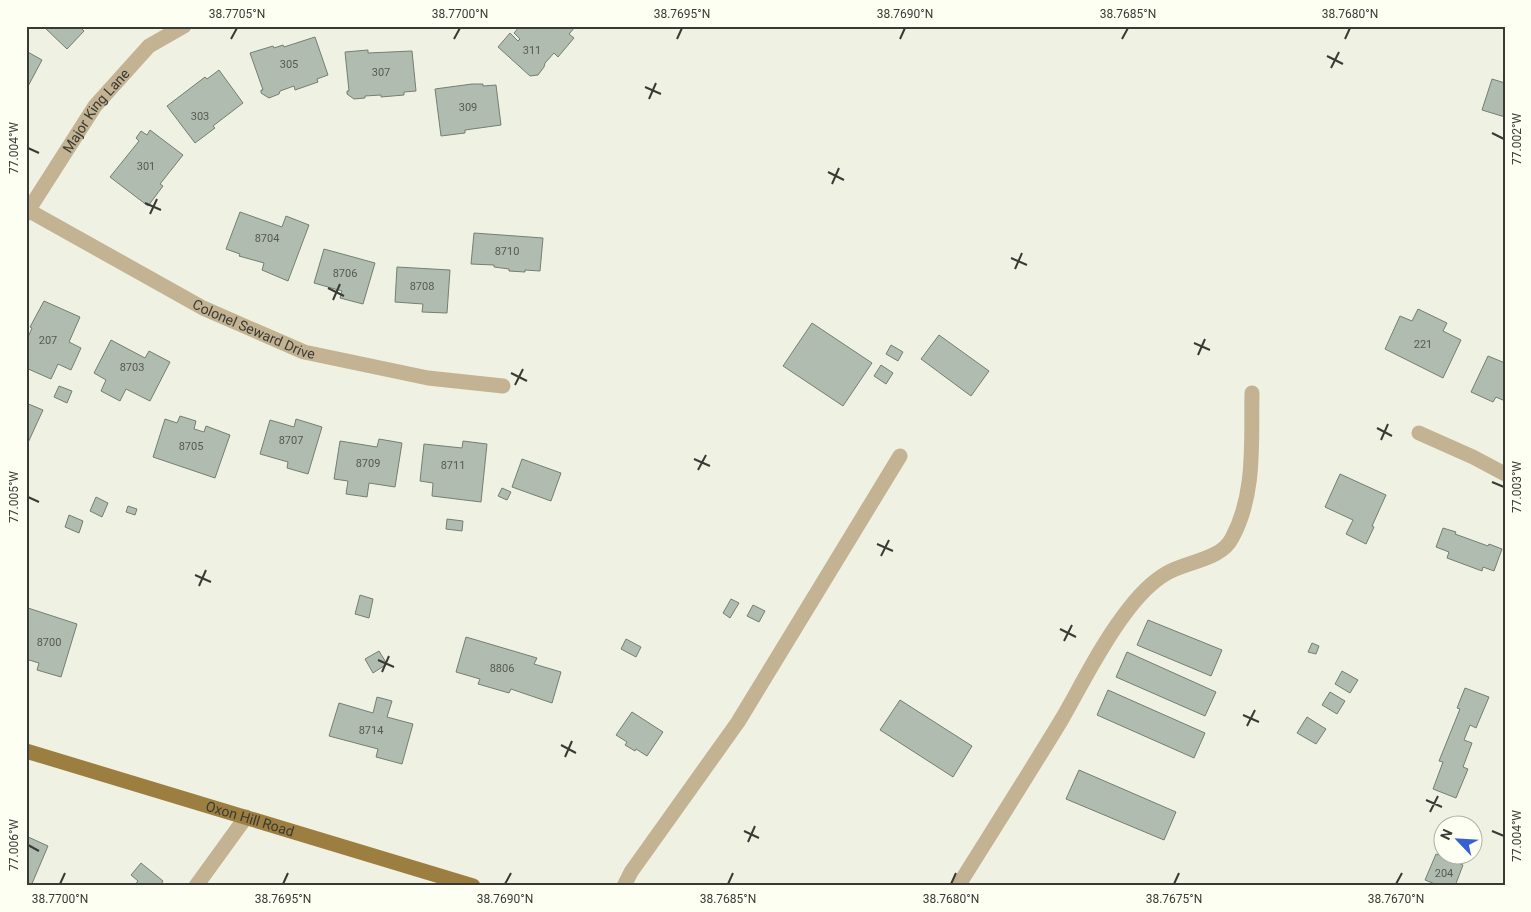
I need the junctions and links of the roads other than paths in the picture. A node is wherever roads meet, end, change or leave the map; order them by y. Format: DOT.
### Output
graph roads {
  1 [pos="184,26"];
  2 [pos="27,211"];
  3 [pos="502,386"];
  4 [pos="1252,393"];
  5 [pos="1419,433"];
  6 [pos="900,456"];
  7 [pos="1505,474"];
  8 [pos="26,751"];
  9 [pos="246,817"];
  10 [pos="196,886"];
  11 [pos="473,886"];
  12 [pos="624,886"];
  13 [pos="958,886"];
  1 -- 2 [label="street, Major King Lane"];
  2 -- 3 [label="street, Colonel Seward Drive"];
  4 -- 13 [label="street"];
  5 -- 7 [label="street"];
  6 -- 12 [label="street"];
  8 -- 9 [label="main road, Oxon Hill Road"];
  9 -- 10 [label="street"];
  9 -- 11 [label="main road, Oxon Hill Road"];
}
